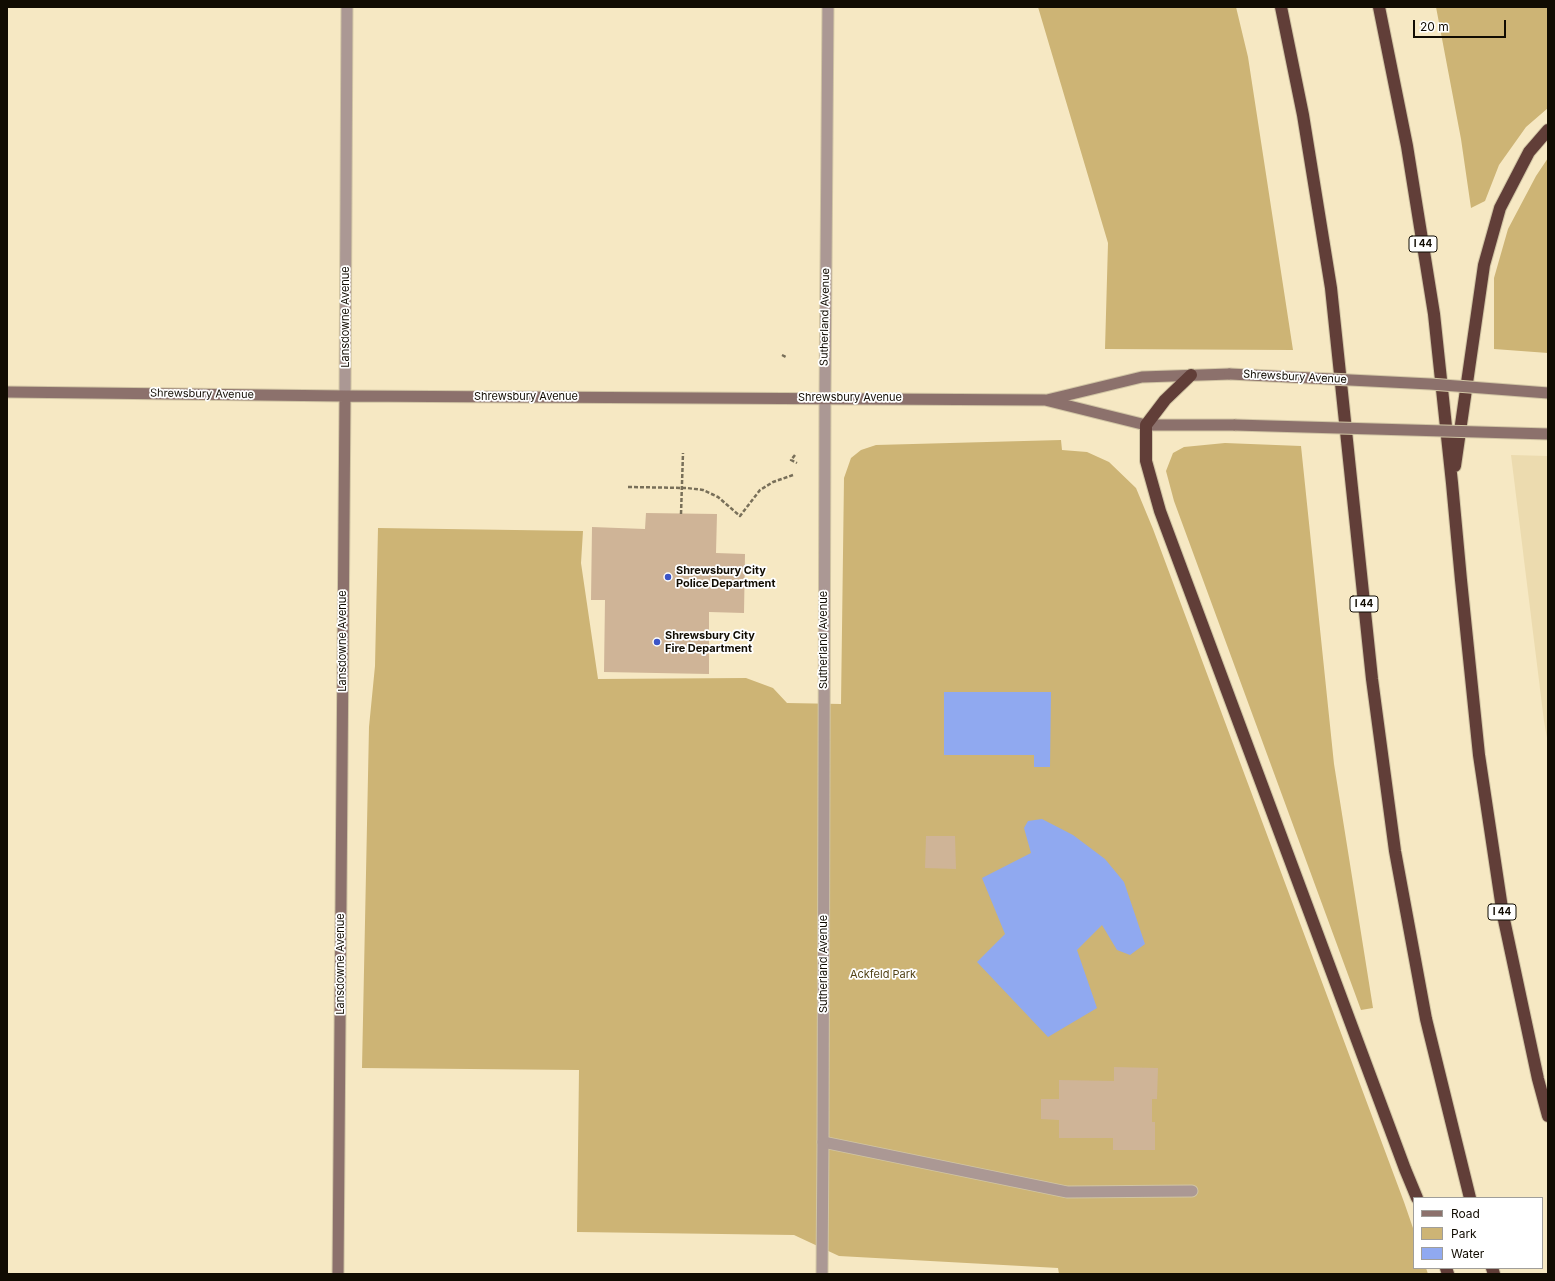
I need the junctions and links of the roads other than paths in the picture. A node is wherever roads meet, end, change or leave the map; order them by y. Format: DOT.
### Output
graph roads {
  1 [pos="347,7"];
  2 [pos="828,7"];
  3 [pos="1281,7"];
  4 [pos="1379,7"];
  5 [pos="1548,130"];
  6 [pos="1191,375"];
  7 [pos="7,392"];
  8 [pos="1548,393"];
  9 [pos="346,396"];
  10 [pos="824,398"];
  11 [pos="1045,400"];
  12 [pos="1146,425"];
  13 [pos="1548,434"];
  14 [pos="1452,483"];
  15 [pos="1548,1116"];
  16 [pos="824,1142"];
  17 [pos="1192,1191"];
  18 [pos="1417,1197"];
  19 [pos="1470,1197"];
  20 [pos="338,1274"];
  21 [pos="822,1274"];
  1 -- 9 [label="street, Lansdowne Avenue"];
  2 -- 10 [label="street, Sutherland Avenue"];
  3 -- 19 [label="highway, I 44"];
  4 -- 14 [label="highway, I 44"];
  5 -- 14 [label="highway"];
  6 -- 8 [label="main road, Shrewsbury Avenue, bridge"];
  6 -- 11 [label="main road, Shrewsbury Avenue"];
  6 -- 12 [label="highway"];
  7 -- 9 [label="main road, Shrewsbury Avenue"];
  9 -- 10 [label="main road, Shrewsbury Avenue"];
  9 -- 20 [label="main road, Lansdowne Avenue"];
  10 -- 11 [label="main road, Shrewsbury Avenue"];
  10 -- 16 [label="street, Sutherland Avenue"];
  11 -- 12 [label="main road, Shrewsbury Avenue"];
  12 -- 13 [label="main road, Shrewsbury Avenue, bridge"];
  12 -- 18 [label="highway"];
  14 -- 15 [label="highway, I 44"];
  16 -- 17 [label="street"];
  16 -- 21 [label="street, Sutherland Avenue"];
}
